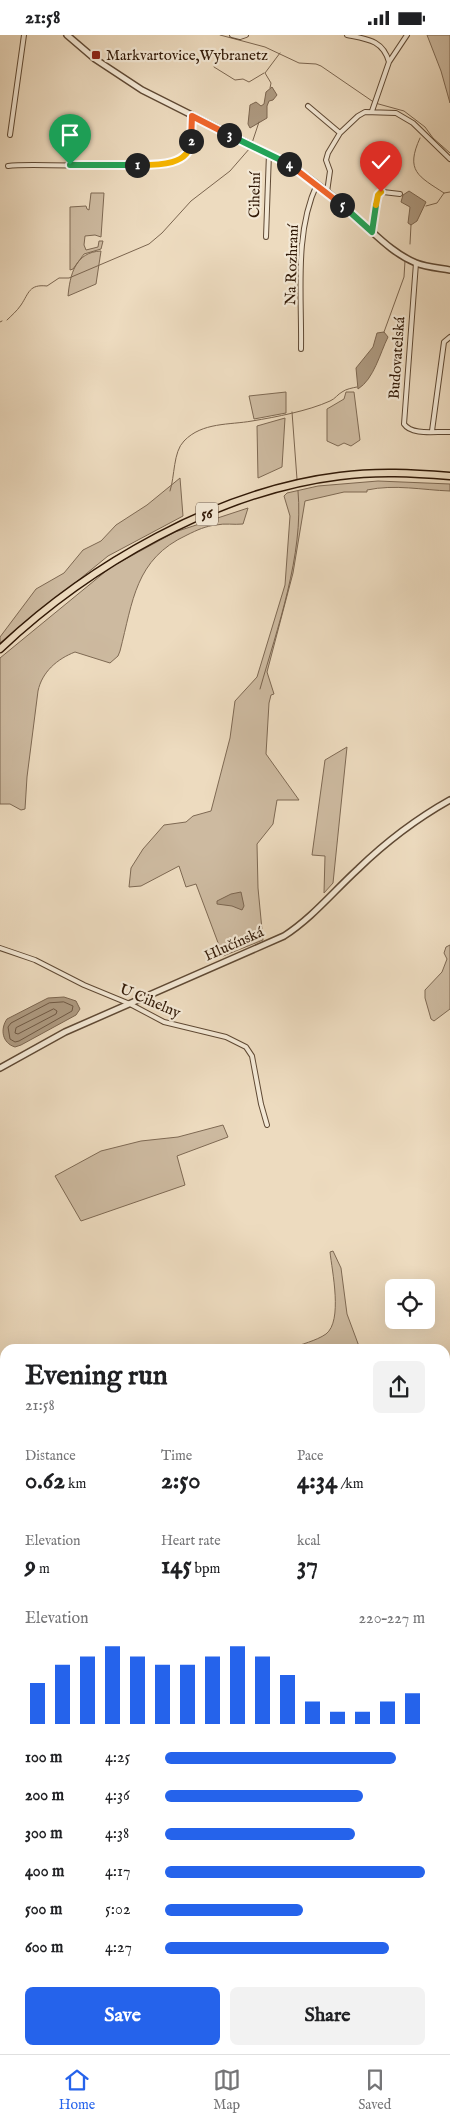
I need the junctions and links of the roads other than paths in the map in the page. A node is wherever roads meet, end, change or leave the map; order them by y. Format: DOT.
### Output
graph roads {
  1 [pos="24,35"];
  2 [pos="67,35"];
  3 [pos="232,35"];
  4 [pos="246,35"];
  5 [pos="347,35"];
  6 [pos="407,35"];
  7 [pos="389,62"];
  8 [pos="308,106"];
  9 [pos="372,111"];
  10 [pos="192,116"];
  11 [pos="340,133"];
  12 [pos="10,135"];
  13 [pos="268,153"];
  14 [pos="450,159"];
  15 [pos="8,166"];
  16 [pos="317,184"];
  17 [pos="327,192"];
  18 [pos="400,194"];
  19 [pos="372,232"];
  20 [pos="266,237"];
  21 [pos="416,263"];
  22 [pos="450,270"];
  23 [pos="450,337"];
  24 [pos="301,349"];
  25 [pos="432,431"];
  26 [pos="450,431"];
  27 [pos="450,476"];
  28 [pos="0,649"];
  29 [pos="450,800"];
  30 [pos="0,948"];
  31 [pos="130,1004"];
  32 [pos="0,1068"];
  33 [pos="267,1125"];
  1 -- 12 [label="street"];
  2 -- 10 [label="street"];
  3 -- 4 [label="street"];
  5 -- 7 [label="street"];
  6 -- 7 [label="street"];
  7 -- 9 [label="street"];
  8 -- 11 [label="street"];
  9 -- 11 [label="street"];
  9 -- 14 [label="street"];
  10 -- 13 [label="street"];
  10 -- 15 [label="street"];
  11 -- 17 [label="street"];
  13 -- 16 [label="street"];
  13 -- 20 [label="street, Cihelní"];
  16 -- 17 [label="street"];
  16 -- 24 [label="street, Na Rozhraní"];
  17 -- 19 [label="street"];
  18 -- 19 [label="street"];
  19 -- 21 [label="street"];
  21 -- 22 [label="street"];
  21 -- 25 [label="street, Budovatelská"];
  23 -- 25 [label="street"];
  25 -- 26 [label="street, Budovatelská"];
  27 -- 28 [label="main road, 56"];
  29 -- 31 [label="street, Hlučínská"];
  30 -- 31 [label="street, U Cihelny"];
  31 -- 32 [label="street, Hlučínská"];
  31 -- 33 [label="street, U Cihelny"];
}
